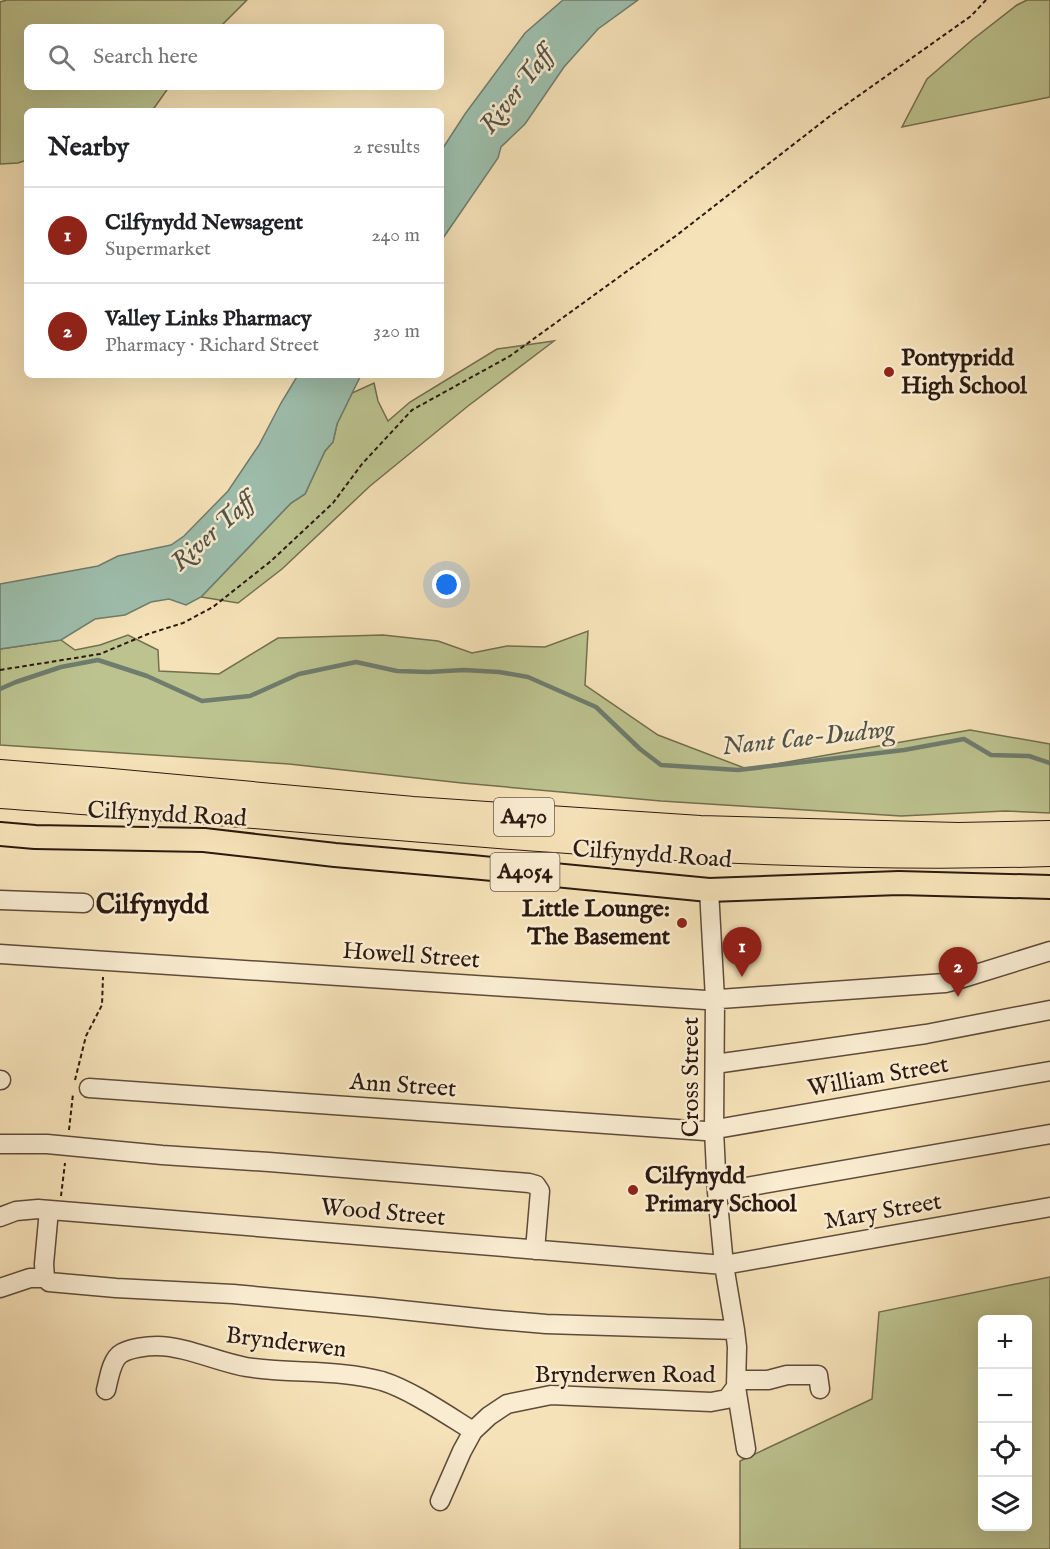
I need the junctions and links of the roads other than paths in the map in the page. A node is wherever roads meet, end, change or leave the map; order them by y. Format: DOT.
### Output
graph roads {
  1 [pos="0,773"];
  2 [pos="0,795"];
  3 [pos="0,834"];
  4 [pos="1050,834"];
  5 [pos="1050,853"];
  6 [pos="1050,887"];
  7 [pos="709,890"];
  8 [pos="0,900"];
  9 [pos="84,903"];
  10 [pos="1050,951"];
  11 [pos="0,954"];
  12 [pos="715,999"];
  13 [pos="1050,1010"];
  14 [pos="715,1064"];
  15 [pos="1050,1071"];
  16 [pos="89,1088"];
  17 [pos="714,1130"];
  18 [pos="1050,1134"];
  19 [pos="0,1144"];
  20 [pos="717,1192"];
  21 [pos="1050,1207"];
  22 [pos="44,1209"];
  23 [pos="0,1216"];
  24 [pos="535,1250"];
  25 [pos="724,1265"];
  26 [pos="45,1278"];
  27 [pos="0,1288"];
  28 [pos="735,1330"];
  29 [pos="736,1380"];
  30 [pos="820,1389"];
  31 [pos="106,1390"];
  32 [pos="474,1431"];
  33 [pos="746,1449"];
  34 [pos="440,1502"];
  1 -- 4 [label="highway, A470"];
  2 -- 5 [label="highway, A470"];
  3 -- 7 [label="main road, Cilfynydd Road / A4054"];
  6 -- 7 [label="main road, Cilfynydd Road / A4054"];
  7 -- 12 [label="street, Cross Street"];
  8 -- 9 [label="street"];
  10 -- 12 [label="street, Howell Street"];
  11 -- 12 [label="street, Howell Street"];
  12 -- 14 [label="street, Cross Street"];
  13 -- 14 [label="street"];
  14 -- 17 [label="street, Cross Street"];
  15 -- 17 [label="street, William Street"];
  16 -- 17 [label="street, Ann Street"];
  17 -- 20 [label="street, Cross Street"];
  18 -- 20 [label="street"];
  19 -- 24 [label="street"];
  20 -- 25 [label="street, Cross Street"];
  21 -- 25 [label="street, Mary Street"];
  22 -- 23 [label="street, Wood Street"];
  22 -- 24 [label="street, Wood Street"];
  22 -- 26 [label="street"];
  24 -- 25 [label="street, Wood Street"];
  25 -- 28 [label="street, Cross Street"];
  26 -- 27 [label="street"];
  26 -- 28 [label="street"];
  28 -- 29 [label="street, Cross Street"];
  29 -- 30 [label="street"];
  29 -- 32 [label="street, Brynderwen Road"];
  29 -- 33 [label="street, Cross Street"];
  31 -- 32 [label="street, Brynderwen"];
  32 -- 34 [label="street, Brynderwen Road"];
}
